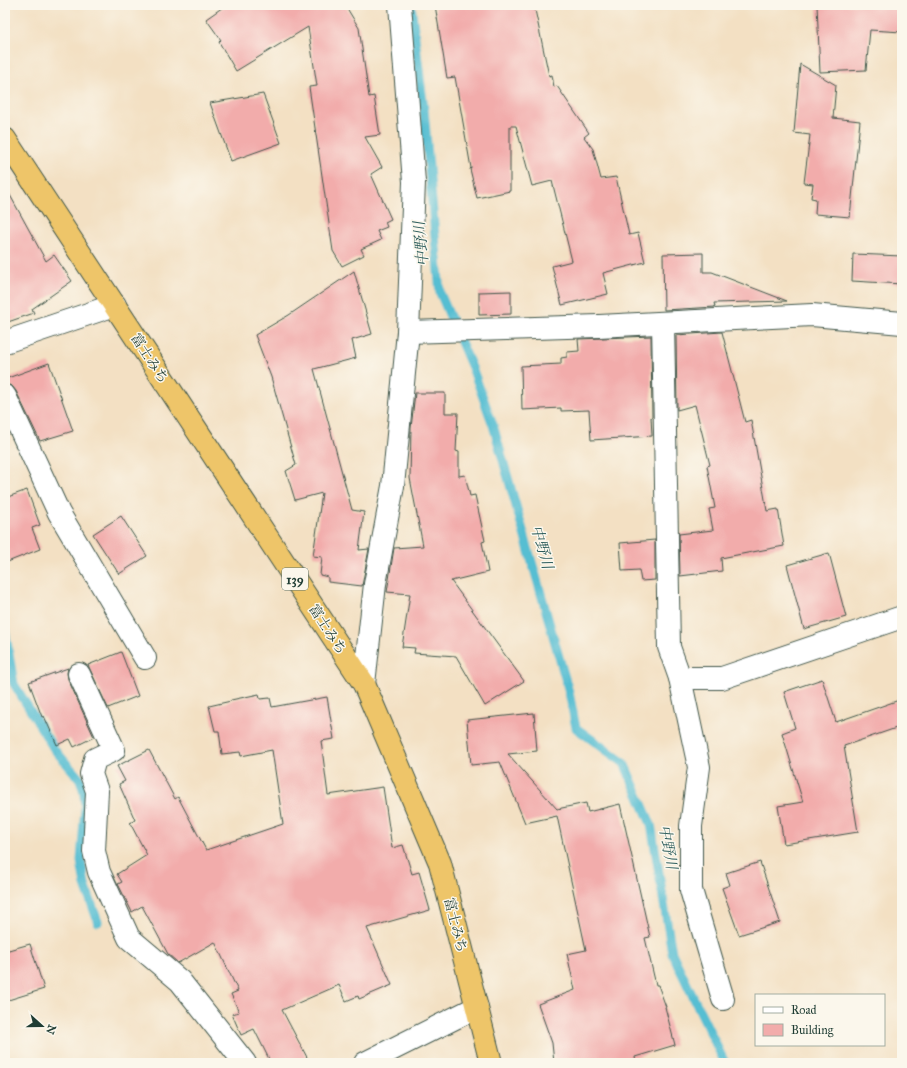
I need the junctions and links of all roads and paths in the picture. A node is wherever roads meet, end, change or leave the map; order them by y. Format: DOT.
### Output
graph roads {
  1 [pos="400,5"];
  2 [pos="5,139"];
  3 [pos="115,306"];
  4 [pos="663,323"];
  5 [pos="902,323"];
  6 [pos="415,332"];
  7 [pos="5,342"];
  8 [pos="5,396"];
  9 [pos="902,617"];
  10 [pos="144,658"];
  11 [pos="79,674"];
  12 [pos="680,678"];
  13 [pos="364,684"];
  14 [pos="723,999"];
  15 [pos="477,1007"];
  16 [pos="245,1063"];
  17 [pos="365,1063"];
  18 [pos="491,1063"];
  1 -- 6 [label="street"];
  2 -- 3 [label="highway, 富士みち / 139"];
  3 -- 7 [label="street"];
  3 -- 13 [label="highway, 富士みち / 139"];
  4 -- 5 [label="street"];
  4 -- 6 [label="street"];
  4 -- 12 [label="street"];
  6 -- 13 [label="street"];
  8 -- 10 [label="street"];
  9 -- 12 [label="street"];
  11 -- 16 [label="street"];
  12 -- 14 [label="street"];
  13 -- 15 [label="highway, 富士みち / 139"];
  15 -- 17 [label="street"];
  15 -- 18 [label="highway, 富士みち / 139"];
}
